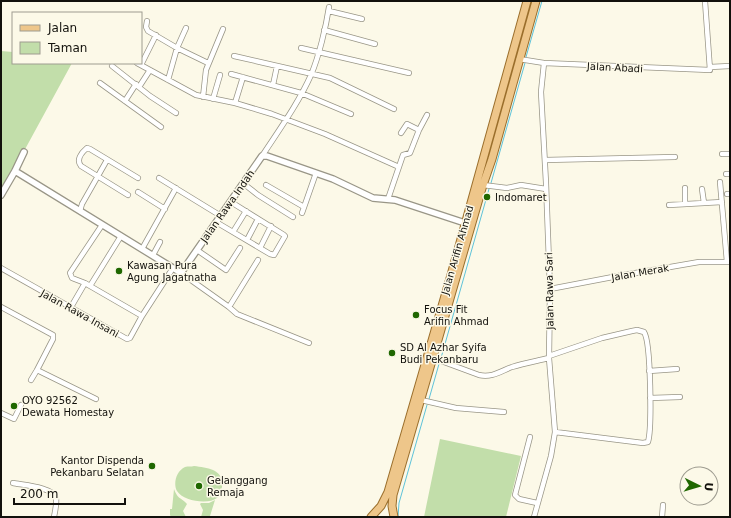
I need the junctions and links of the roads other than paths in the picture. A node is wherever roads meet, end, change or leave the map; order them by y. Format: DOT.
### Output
graph roads {
  1 [pos="527,1"];
  2 [pos="536,1"];
  3 [pos="705,1"];
  4 [pos="362,19"];
  5 [pos="147,21"];
  6 [pos="521,23"];
  7 [pos="528,27"];
  8 [pos="186,28"];
  9 [pos="223,29"];
  10 [pos="324,30"];
  11 [pos="156,35"];
  12 [pos="375,44"];
  13 [pos="177,48"];
  14 [pos="301,48"];
  15 [pos="318,52"];
  16 [pos="234,56"];
  17 [pos="142,59"];
  18 [pos="519,59"];
  19 [pos="208,63"];
  20 [pos="544,63"];
  21 [pos="139,64"];
  22 [pos="112,66"];
  23 [pos="277,66"];
  24 [pos="730,66"];
  25 [pos="710,68"];
  26 [pos="150,70"];
  27 [pos="409,73"];
  28 [pos="231,74"];
  29 [pos="311,74"];
  30 [pos="220,75"];
  31 [pos="243,77"];
  32 [pos="168,80"];
  33 [pos="100,84"];
  34 [pos="273,85"];
  35 [pos="137,86"];
  36 [pos="301,93"];
  37 [pos="203,97"];
  38 [pos="213,99"];
  39 [pos="125,101"];
  40 [pos="235,104"];
  41 [pos="394,109"];
  42 [pos="176,113"];
  43 [pos="351,114"];
  44 [pos="427,115"];
  45 [pos="286,119"];
  46 [pos="161,127"];
  47 [pos="419,130"];
  48 [pos="401,132"];
  49 [pos="24,152"];
  50 [pos="722,154"];
  51 [pos="730,154"];
  52 [pos="262,156"];
  53 [pos="675,157"];
  54 [pos="107,160"];
  55 [pos="545,160"];
  56 [pos="399,167"];
  57 [pos="15,171"];
  58 [pos="316,172"];
  59 [pos="98,177"];
  60 [pos="138,178"];
  61 [pos="159,178"];
  62 [pos="720,182"];
  63 [pos="244,184"];
  64 [pos="266,185"];
  65 [pos="483,185"];
  66 [pos="176,188"];
  67 [pos="685,188"];
  68 [pos="546,189"];
  69 [pos="702,189"];
  70 [pos="138,192"];
  71 [pos="2,193"];
  72 [pos="128,195"];
  73 [pos="388,199"];
  74 [pos="231,202"];
  75 [pos="722,202"];
  76 [pos="704,203"];
  77 [pos="686,204"];
  78 [pos="669,205"];
  79 [pos="304,207"];
  80 [pos="165,209"];
  81 [pos="80,211"];
  82 [pos="246,211"];
  83 [pos="302,213"];
  84 [pos="221,216"];
  85 [pos="293,217"];
  86 [pos="258,219"];
  87 [pos="216,222"];
  88 [pos="463,223"];
  89 [pos="102,225"];
  90 [pos="271,226"];
  91 [pos="233,232"];
  92 [pos="121,236"];
  93 [pos="247,240"];
  94 [pos="160,242"];
  95 [pos="240,248"];
  96 [pos="260,248"];
  97 [pos="142,249"];
  98 [pos="197,250"];
  99 [pos="152,255"];
  100 [pos="258,260"];
  101 [pos="728,262"];
  102 [pos="1,268"];
  103 [pos="173,268"];
  104 [pos="181,273"];
  105 [pos="85,283"];
  106 [pos="90,286"];
  107 [pos="550,289"];
  108 [pos="446,302"];
  109 [pos="1,307"];
  110 [pos="71,307"];
  111 [pos="229,307"];
  112 [pos="142,316"];
  113 [pos="309,343"];
  114 [pos="549,357"];
  115 [pos="433,358"];
  116 [pos="677,369"];
  117 [pos="37,370"];
  118 [pos="649,372"];
  119 [pos="31,380"];
  120 [pos="650,398"];
  121 [pos="680,398"];
  122 [pos="96,399"];
  123 [pos="421,400"];
  124 [pos="21,405"];
  125 [pos="504,412"];
  126 [pos="1,413"];
  127 [pos="555,432"];
  128 [pos="530,437"];
  129 [pos="13,483"];
  130 [pos="538,503"];
  131 [pos="663,505"];
  132 [pos="54,517"];
  133 [pos="371,517"];
  134 [pos="394,517"];
  135 [pos="534,517"];
  136 [pos="662,517"];
  1 -- 6 [label="main road, Jalan Arifin Ahmad"];
  2 -- 7 [label="main road, Jalan Arifin Ahmad"];
  3 -- 25 [label="street"];
  4 -- 10 [label="street"];
  5 -- 11 [label="street"];
  6 -- 7 [label="main road"];
  6 -- 88 [label="main road, Jalan Arifin Ahmad"];
  7 -- 18 [label="main road, Jalan Arifin Ahmad"];
  8 -- 13 [label="street"];
  9 -- 19 [label="street"];
  10 -- 12 [label="street"];
  10 -- 15 [label="street"];
  11 -- 13 [label="street"];
  11 -- 17 [label="street"];
  13 -- 19 [label="street"];
  13 -- 32 [label="street"];
  14 -- 15 [label="street"];
  15 -- 27 [label="street"];
  15 -- 29 [label="street"];
  16 -- 23 [label="street"];
  18 -- 20 [label="street, Jalan Abadi"];
  18 -- 65 [label="main road, Jalan Arifin Ahmad"];
  19 -- 37 [label="street"];
  20 -- 25 [label="street, Jalan Abadi"];
  20 -- 55 [label="street, Jalan Rawa Sari"];
  21 -- 26 [label="street"];
  22 -- 35 [label="street"];
  23 -- 29 [label="street"];
  23 -- 34 [label="street"];
  24 -- 25 [label="street, Jalan Abadi"];
  26 -- 32 [label="street"];
  26 -- 35 [label="street"];
  28 -- 31 [label="street"];
  29 -- 36 [label="street"];
  29 -- 41 [label="street"];
  30 -- 38 [label="street"];
  31 -- 34 [label="street"];
  31 -- 40 [label="street"];
  32 -- 37 [label="street"];
  33 -- 39 [label="street"];
  34 -- 36 [label="street"];
  35 -- 39 [label="street"];
  35 -- 42 [label="street"];
  36 -- 43 [label="street"];
  36 -- 45 [label="street"];
  37 -- 38 [label="street"];
  38 -- 40 [label="street"];
  39 -- 46 [label="street"];
  40 -- 45 [label="street"];
  44 -- 47 [label="street"];
  45 -- 52 [label="street"];
  45 -- 56 [label="street"];
  47 -- 48 [label="street"];
  47 -- 56 [label="street"];
  49 -- 57 [label="street"];
  50 -- 51 [label="street"];
  52 -- 58 [label="street"];
  52 -- 63 [label="street, Jalan Rawa Indah"];
  53 -- 55 [label="street"];
  54 -- 59 [label="street"];
  54 -- 59 [label="street"];
  54 -- 60 [label="street"];
  55 -- 68 [label="street, Jalan Rawa Sari"];
  56 -- 73 [label="street"];
  57 -- 71 [label="street"];
  57 -- 81 [label="street"];
  58 -- 73 [label="street"];
  58 -- 79 [label="street"];
  59 -- 72 [label="street"];
  59 -- 81 [label="street"];
  61 -- 66 [label="street"];
  62 -- 75 [label="street"];
  63 -- 74 [label="street, Jalan Rawa Indah"];
  63 -- 85 [label="street"];
  64 -- 79 [label="street"];
  65 -- 68 [label="street"];
  65 -- 108 [label="main road, Jalan Arifin Ahmad"];
  66 -- 80 [label="street"];
  66 -- 84 [label="street"];
  67 -- 77 [label="street"];
  68 -- 107 [label="street, Jalan Rawa Sari"];
  69 -- 76 [label="street"];
  70 -- 80 [label="street"];
  73 -- 88 [label="street"];
  74 -- 82 [label="street"];
  74 -- 84 [label="street, Jalan Rawa Indah"];
  75 -- 76 [label="street"];
  75 -- 101 [label="street"];
  76 -- 77 [label="street"];
  77 -- 78 [label="street"];
  79 -- 83 [label="street"];
  80 -- 97 [label="street"];
  81 -- 89 [label="street"];
  82 -- 86 [label="street"];
  82 -- 91 [label="street"];
  84 -- 87 [label="street, Jalan Rawa Indah"];
  86 -- 90 [label="street"];
  86 -- 93 [label="street"];
  87 -- 91 [label="street"];
  87 -- 98 [label="street, Jalan Rawa Indah"];
  88 -- 108 [label="main road, Jalan Arifin Ahmad"];
  89 -- 92 [label="street"];
  89 -- 105 [label="street"];
  90 -- 96 [label="street"];
  90 -- 96 [label="street"];
  91 -- 93 [label="street"];
  92 -- 97 [label="street"];
  92 -- 106 [label="street"];
  93 -- 96 [label="street"];
  94 -- 99 [label="street"];
  95 -- 98 [label="street"];
  97 -- 99 [label="street"];
  98 -- 104 [label="street, Jalan Rawa Indah"];
  99 -- 103 [label="street"];
  100 -- 111 [label="street"];
  101 -- 107 [label="street, Jalan Merak"];
  102 -- 110 [label="street, Jalan Rawa Insani"];
  103 -- 104 [label="street"];
  103 -- 112 [label="street, Jalan Rawa Insani"];
  104 -- 111 [label="street"];
  105 -- 106 [label="street"];
  105 -- 110 [label="street"];
  106 -- 112 [label="street"];
  107 -- 114 [label="street, Jalan Rawa Sari"];
  108 -- 115 [label="main road, Jalan Arifin Ahmad"];
  108 -- 133 [label="main road, Jalan Arifin Ahmad"];
  109 -- 117 [label="street"];
  110 -- 112 [label="street, Jalan Rawa Insani"];
  111 -- 113 [label="street"];
  114 -- 115 [label="street"];
  114 -- 118 [label="street"];
  114 -- 127 [label="street, Jalan Rawa Sari"];
  115 -- 123 [label="main road, Jalan Arifin Ahmad"];
  116 -- 118 [label="street"];
  117 -- 119 [label="street"];
  117 -- 122 [label="street"];
  118 -- 120 [label="street"];
  120 -- 121 [label="street"];
  120 -- 127 [label="street"];
  123 -- 125 [label="street"];
  123 -- 134 [label="main road, Jalan Arifin Ahmad"];
  124 -- 126 [label="street"];
  127 -- 130 [label="street, Jalan Rawa Sari"];
  128 -- 130 [label="street"];
  129 -- 132 [label="street"];
  130 -- 135 [label="street, Jalan Rawa Sari"];
  131 -- 136 [label="street"];
}
